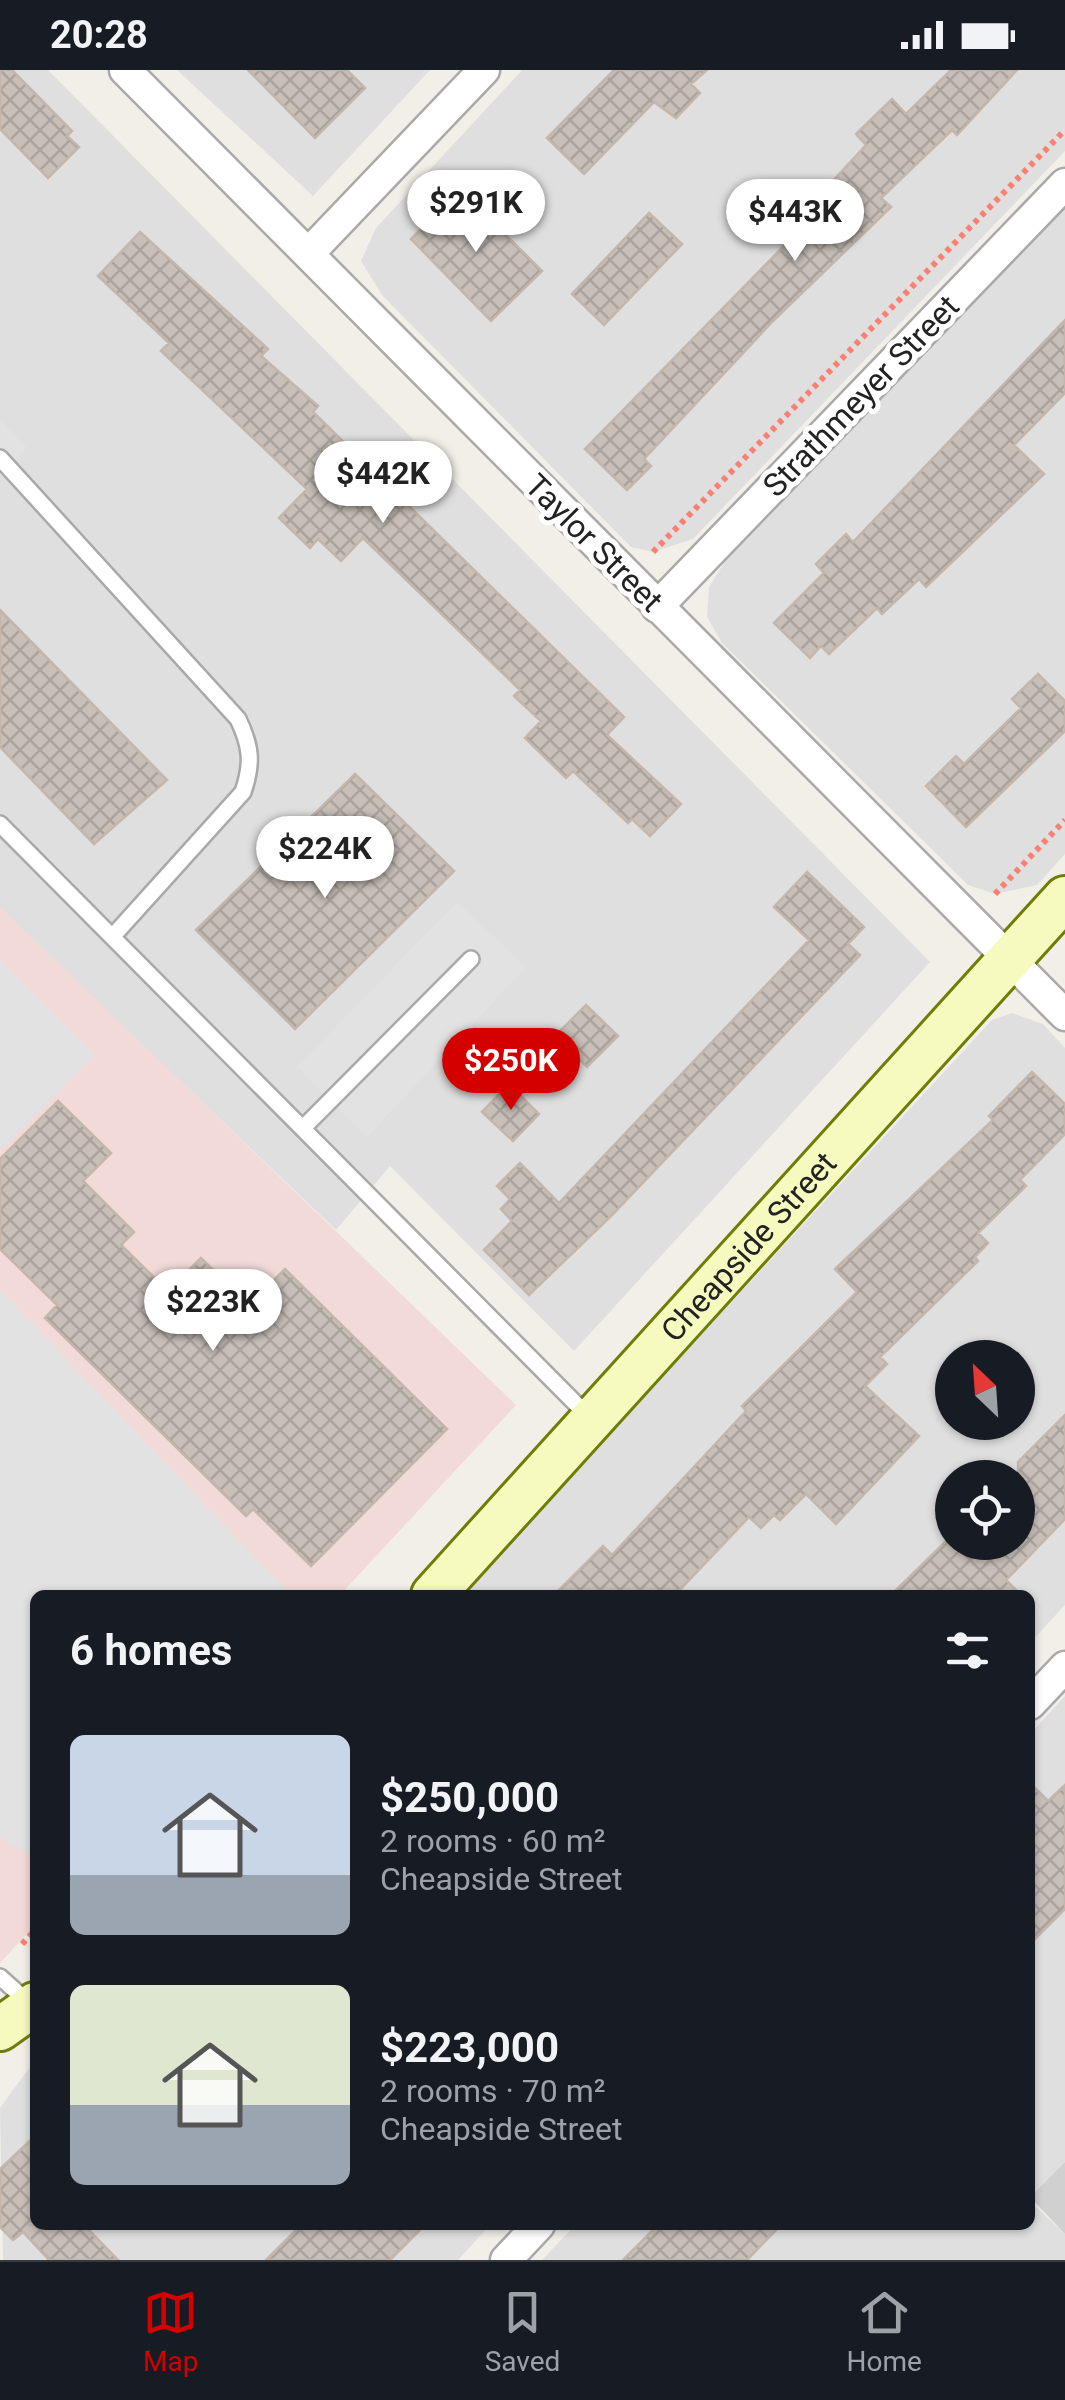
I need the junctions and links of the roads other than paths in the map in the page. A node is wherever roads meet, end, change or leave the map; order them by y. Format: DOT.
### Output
graph roads {
  1 [pos="125,70"];
  2 [pos="484,70"];
  3 [pos="1065,184"];
  4 [pos="308,254"];
  5 [pos="0,458"];
  6 [pos="657,607"];
  7 [pos="0,824"];
  8 [pos="1065,898"];
  9 [pos="113,936"];
  10 [pos="471,958"];
  11 [pos="1009,959"];
  12 [pos="1065,1015"];
  13 [pos="304,1126"];
  14 [pos="592,1420"];
  15 [pos="438,1590"];
  16 [pos="1065,1667"];
  17 [pos="1035,1699"];
  18 [pos="0,1977"];
  19 [pos="22,2013"];
  20 [pos="534,2230"];
  21 [pos="506,2260"];
  1 -- 4 [label="street, Taylor Street"];
  2 -- 4 [label="street"];
  3 -- 6 [label="street, Strathmeyer Street"];
  4 -- 6 [label="street, Taylor Street"];
  5 -- 9 [label="lane"];
  6 -- 11 [label="street, Taylor Street"];
  7 -- 9 [label="lane"];
  8 -- 11 [label="street, Cheapside Street"];
  9 -- 13 [label="lane"];
  10 -- 13 [label="lane"];
  11 -- 12 [label="street, Taylor Street"];
  11 -- 14 [label="street, Cheapside Street"];
  13 -- 14 [label="lane"];
  14 -- 15 [label="street, Cheapside Street"];
  16 -- 17 [label="street"];
  18 -- 19 [label="lane"];
  20 -- 21 [label="street"];
}
